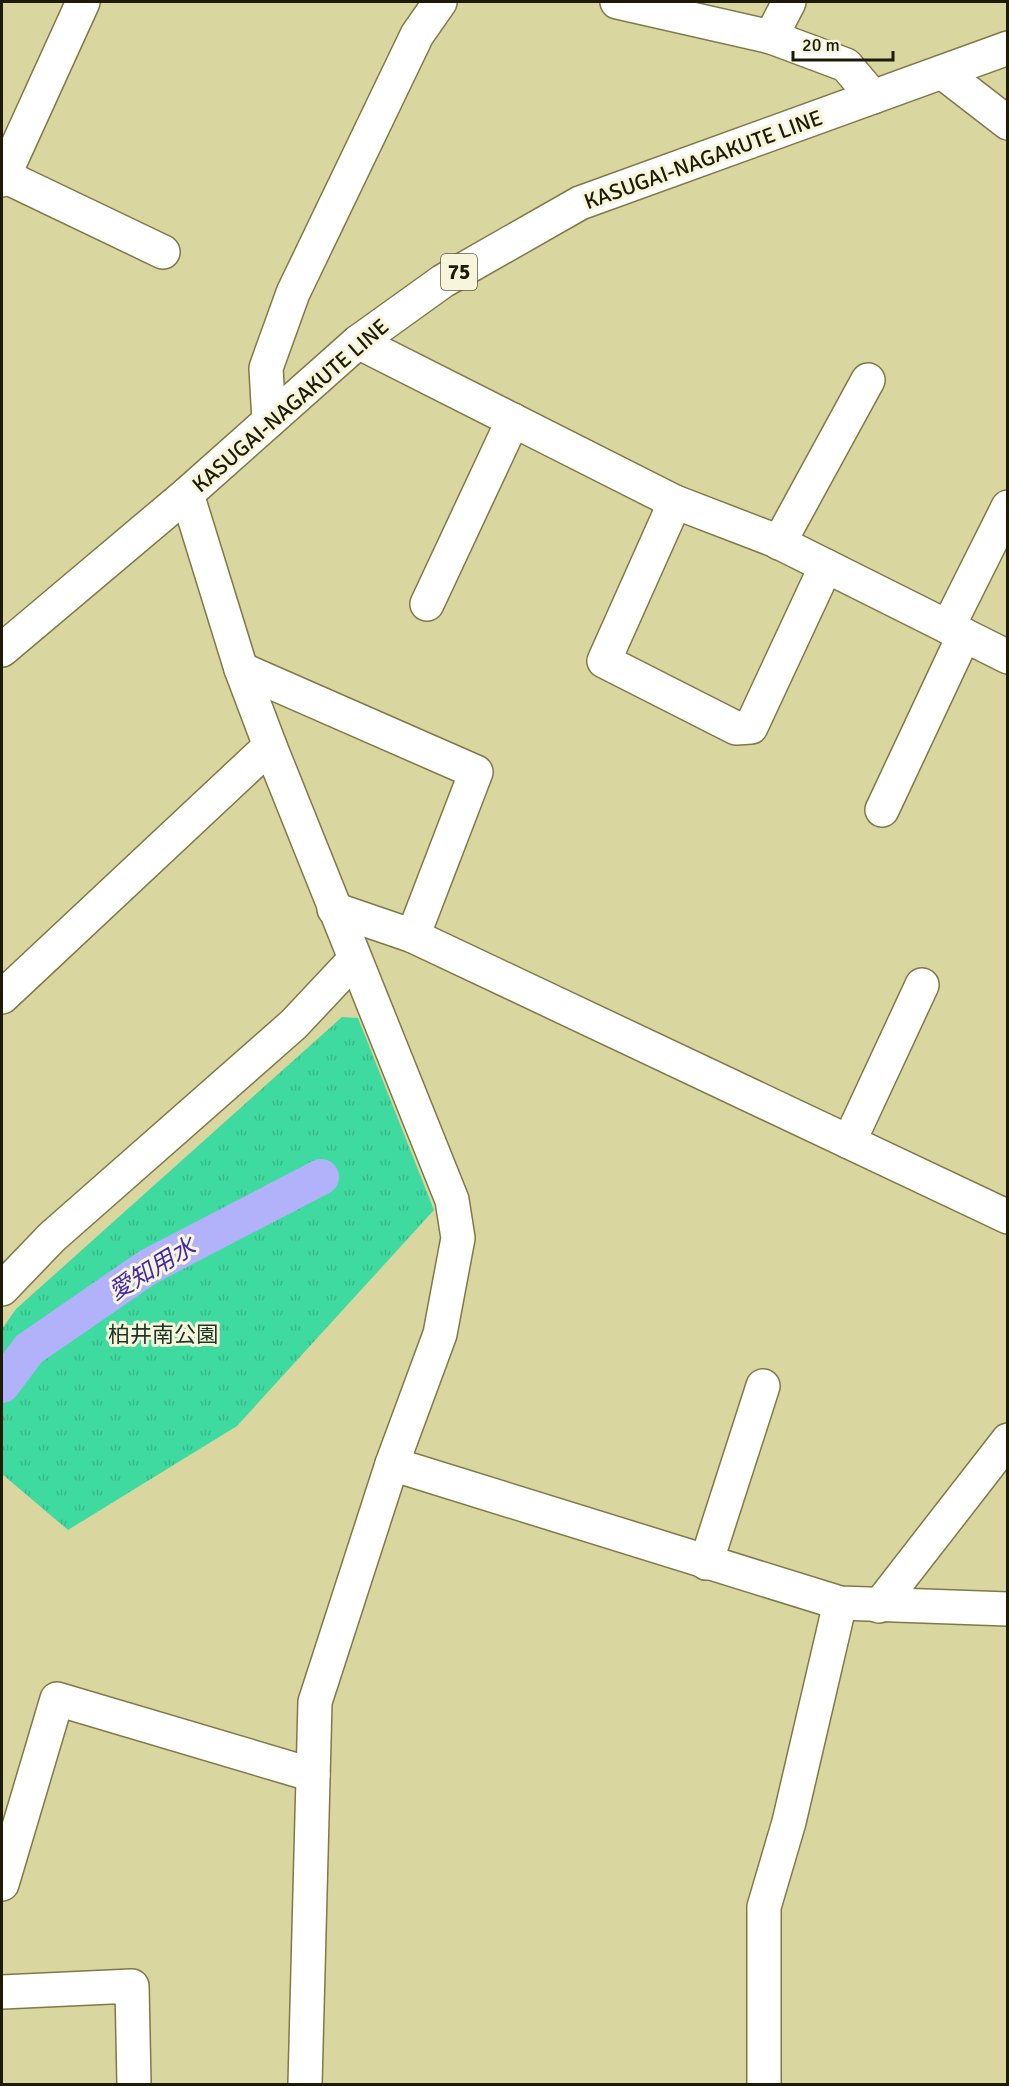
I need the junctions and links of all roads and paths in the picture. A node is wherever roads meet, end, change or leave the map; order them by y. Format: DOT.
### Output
graph roads {
  1 [pos="83,2"];
  2 [pos="440,2"];
  3 [pos="617,2"];
  4 [pos="789,2"];
  5 [pos="771,38"];
  6 [pos="1008,48"];
  7 [pos="942,72"];
  8 [pos="873,97"];
  9 [pos="1008,123"];
  10 [pos="2,177"];
  11 [pos="163,252"];
  12 [pos="358,342"];
  13 [pos="868,380"];
  14 [pos="513,420"];
  15 [pos="269,421"];
  16 [pos="187,494"];
  17 [pos="675,502"];
  18 [pos="1008,507"];
  19 [pos="779,543"];
  20 [pos="826,566"];
  21 [pos="427,604"];
  22 [pos="956,631"];
  23 [pos="2,650"];
  24 [pos="1008,657"];
  25 [pos="241,669"];
  26 [pos="270,746"];
  27 [pos="882,810"];
  28 [pos="334,909"];
  29 [pos="413,936"];
  30 [pos="354,960"];
  31 [pos="922,985"];
  32 [pos="2,997"];
  33 [pos="849,1142"];
  34 [pos="1008,1216"];
  35 [pos="2,1289"];
  36 [pos="763,1386"];
  37 [pos="1008,1440"];
  38 [pos="392,1464"];
  39 [pos="706,1563"];
  40 [pos="840,1603"];
  41 [pos="879,1606"];
  42 [pos="1008,1608"];
  43 [pos="313,1775"];
  44 [pos="2,1884"];
  45 [pos="2,1992"];
  46 [pos="134,2085"];
  47 [pos="305,2085"];
  48 [pos="764,2085"];
  1 -- 10 [label="street"];
  2 -- 15 [label="street"];
  3 -- 5 [label="street"];
  4 -- 5 [label="street"];
  5 -- 8 [label="street"];
  6 -- 7 [label="street, KASUGAI-NAGAKUTE LINE / 75"];
  7 -- 8 [label="street, KASUGAI-NAGAKUTE LINE / 75"];
  7 -- 9 [label="street"];
  8 -- 12 [label="street, KASUGAI-NAGAKUTE LINE / 75"];
  10 -- 11 [label="street"];
  12 -- 14 [label="street"];
  12 -- 15 [label="street, KASUGAI-NAGAKUTE LINE / 75"];
  13 -- 19 [label="street"];
  14 -- 17 [label="street"];
  14 -- 21 [label="street"];
  15 -- 16 [label="street, KASUGAI-NAGAKUTE LINE / 75"];
  16 -- 23 [label="street, KASUGAI-NAGAKUTE LINE / 75"];
  16 -- 25 [label="street"];
  17 -- 19 [label="street"];
  17 -- 20 [label="street"];
  18 -- 22 [label="street"];
  19 -- 20 [label="street"];
  20 -- 22 [label="street"];
  22 -- 24 [label="street"];
  22 -- 27 [label="street"];
  25 -- 26 [label="street"];
  25 -- 29 [label="street"];
  26 -- 28 [label="street"];
  26 -- 32 [label="street"];
  28 -- 29 [label="street"];
  28 -- 30 [label="street"];
  29 -- 33 [label="street"];
  30 -- 35 [label="street"];
  30 -- 38 [label="street"];
  31 -- 33 [label="street"];
  33 -- 34 [label="street"];
  36 -- 39 [label="street"];
  37 -- 41 [label="street"];
  38 -- 39 [label="street"];
  38 -- 43 [label="street"];
  39 -- 40 [label="street"];
  40 -- 41 [label="street"];
  40 -- 48 [label="street"];
  41 -- 42 [label="street"];
  43 -- 44 [label="street"];
  43 -- 47 [label="street"];
  45 -- 46 [label="street"];
}
